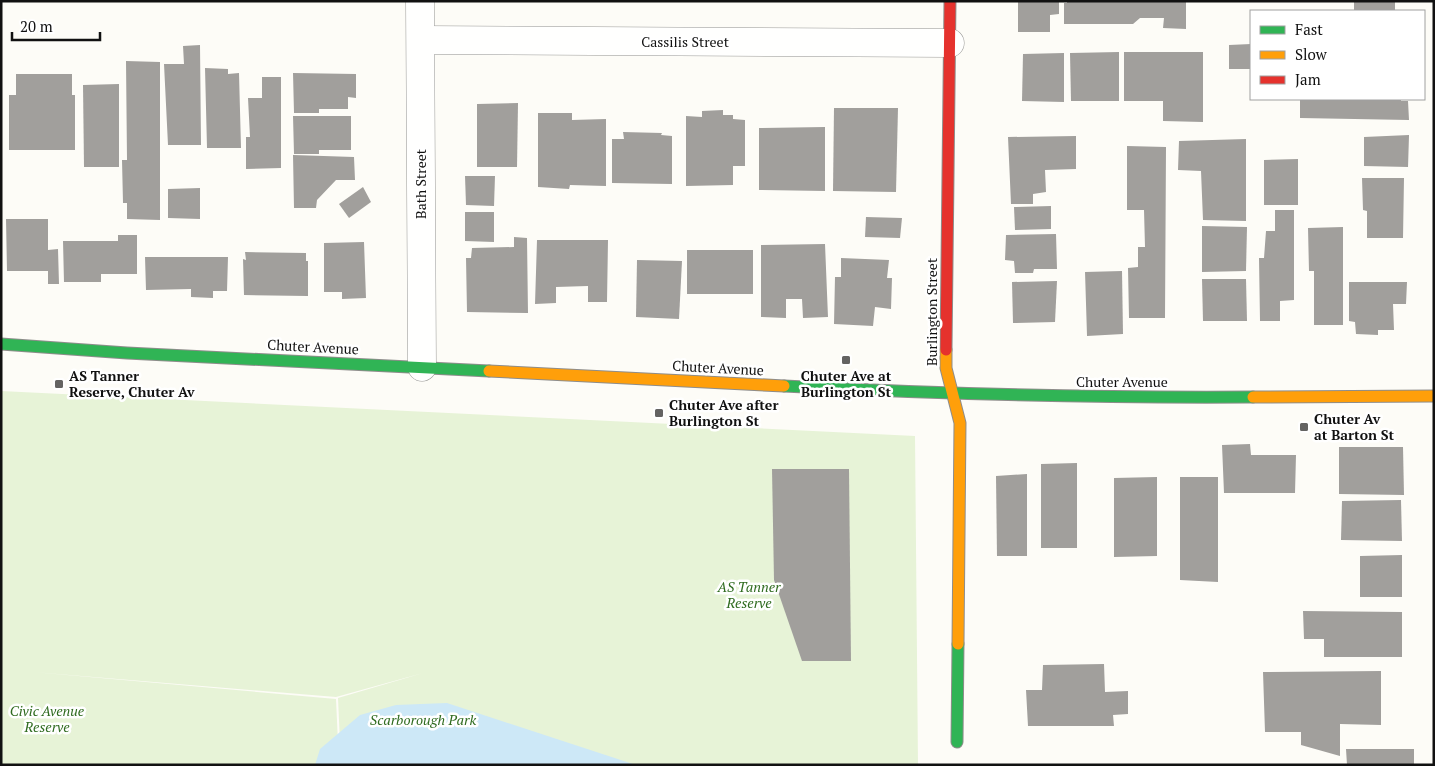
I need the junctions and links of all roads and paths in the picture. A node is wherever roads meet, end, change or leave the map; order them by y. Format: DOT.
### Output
graph roads {
  1 [pos="420,1"];
  2 [pos="950,1"];
  3 [pos="421,40"];
  4 [pos="950,43"];
  5 [pos="1,344"];
  6 [pos="422,368"];
  7 [pos="952,395"];
  8 [pos="1434,396"];
  9 [pos="957,742"];
  1 -- 3 [label="street, Bath Street"];
  2 -- 4 [label="main road, Burlington Street"];
  3 -- 4 [label="street, Cassilis Street"];
  3 -- 6 [label="street, Bath Street"];
  4 -- 7 [label="main road, Burlington Street"];
  5 -- 6 [label="main road, Chuter Avenue"];
  6 -- 7 [label="main road, Chuter Avenue"];
  7 -- 8 [label="main road, Chuter Avenue"];
  7 -- 9 [label="main road, Burlington Street"];
}
